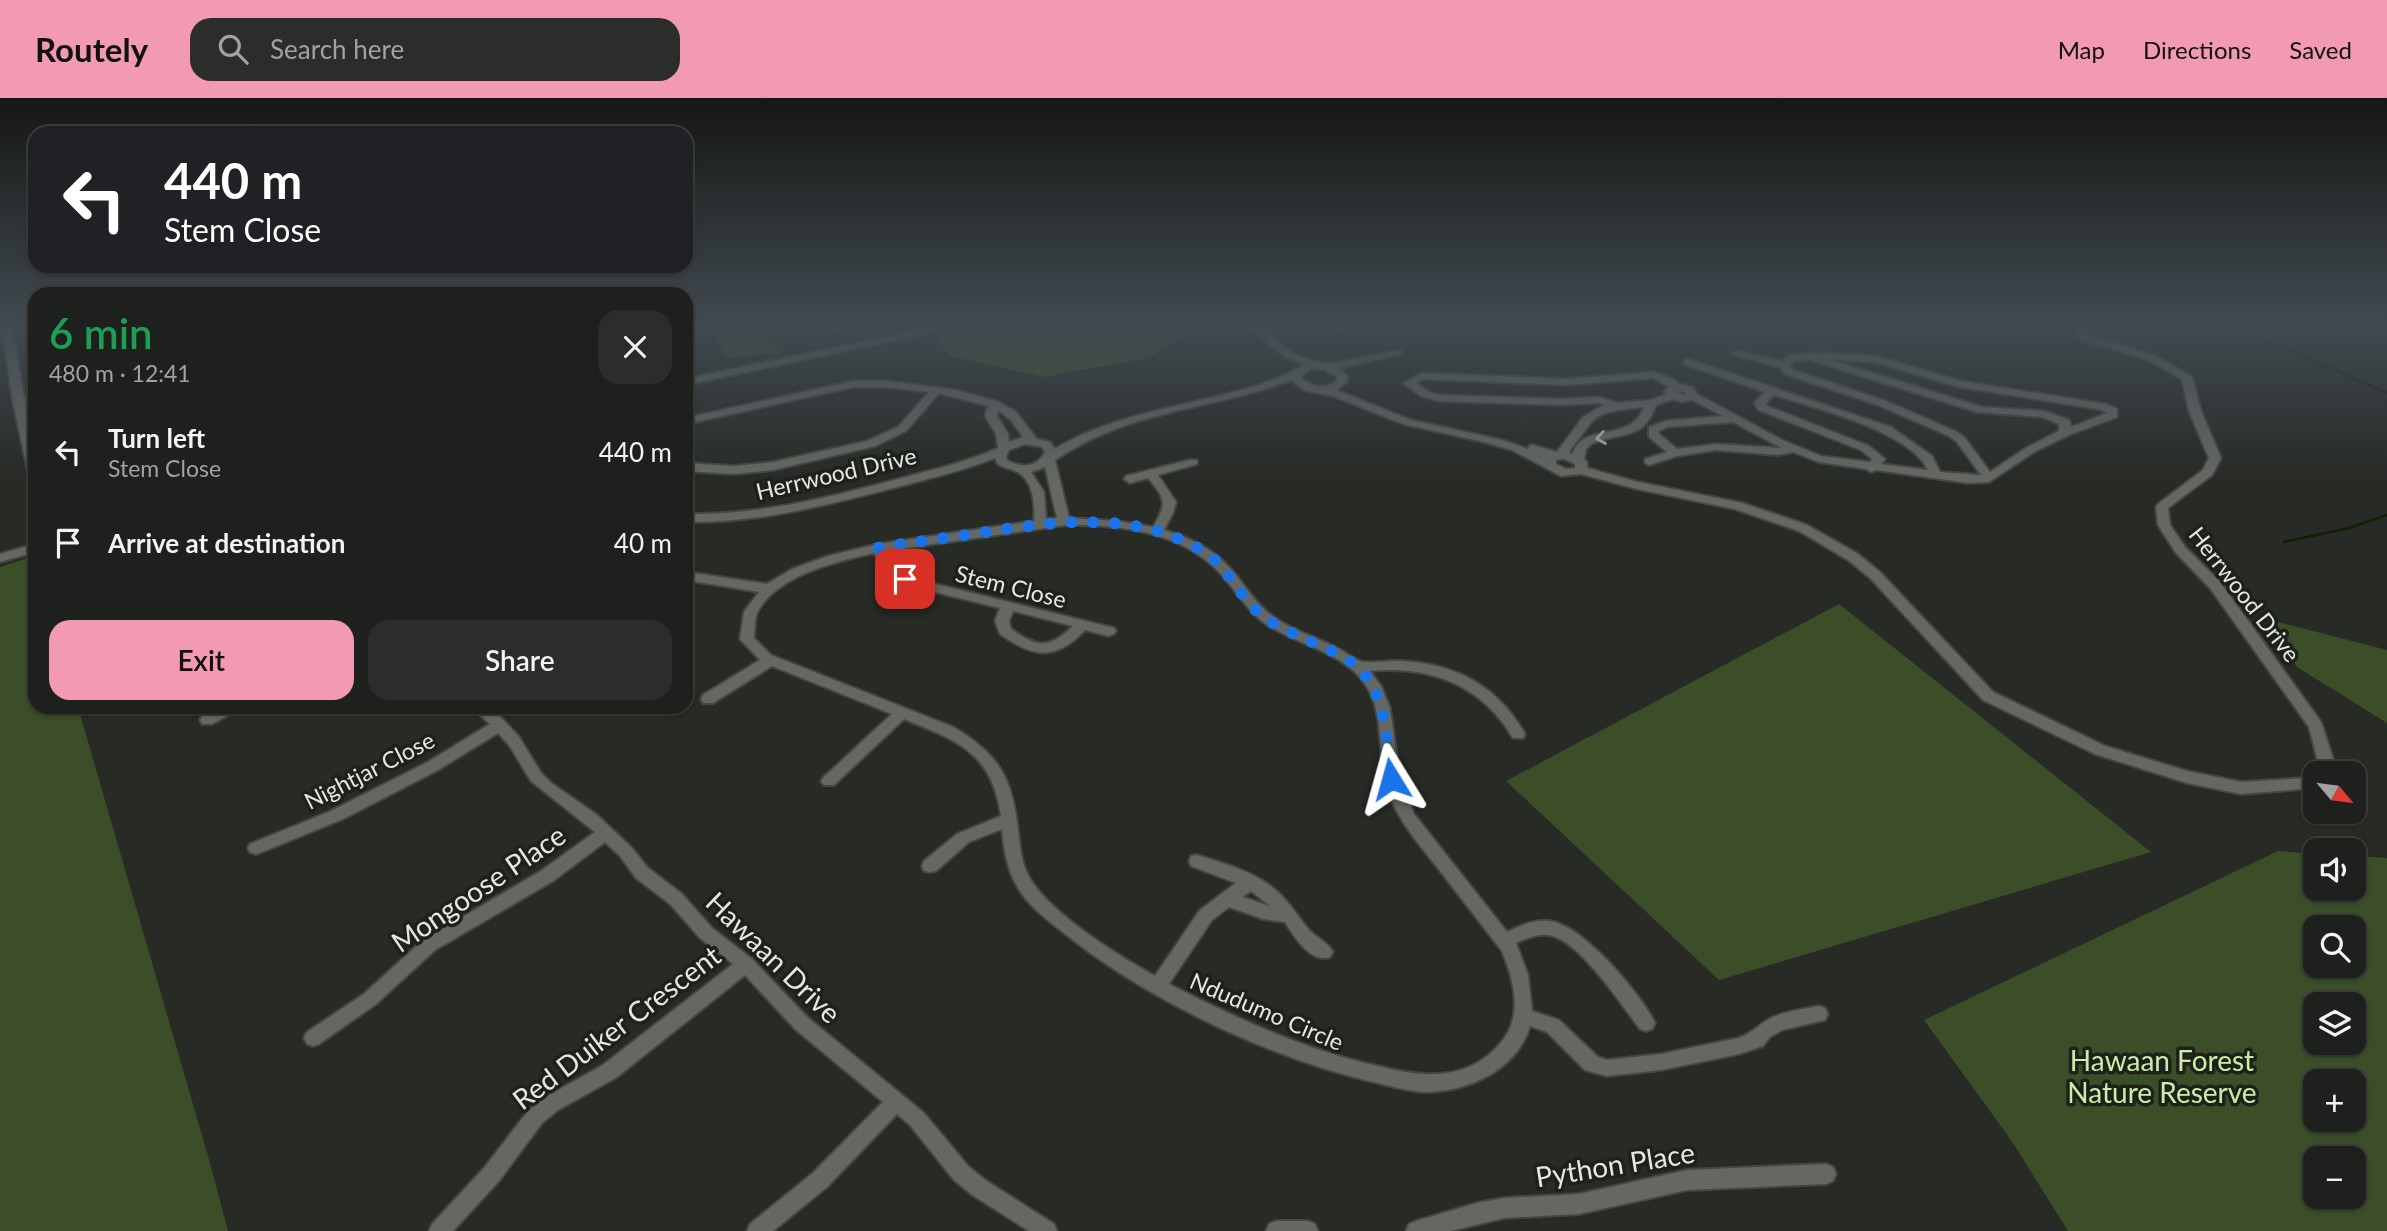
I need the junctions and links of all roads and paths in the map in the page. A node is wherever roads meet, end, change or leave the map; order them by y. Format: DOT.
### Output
graph roads {
  1 [pos="15,376"];
  2 [pos="714,376"];
  3 [pos="1290,376"];
  4 [pos="1297,376"];
  5 [pos="1341,376"];
  6 [pos="1349,376"];
  7 [pos="1644,376"];
  8 [pos="1656,376"];
  9 [pos="1726,376"];
  10 [pos="1801,376"];
  11 [pos="1872,376"];
  12 [pos="1935,376"];
  13 [pos="2185,376"];
  14 [pos="693,380"];
  15 [pos="1342,381"];
  16 [pos="1305,387"];
  17 [pos="1253,390"];
  18 [pos="1326,390"];
  19 [pos="935,391"];
  20 [pos="1674,391"];
  21 [pos="1771,392"];
  22 [pos="28,399"];
  23 [pos="19,402"];
  24 [pos="1651,403"];
  25 [pos="995,405"];
  26 [pos="1613,405"];
  27 [pos="1735,419"];
  28 [pos="693,420"];
  29 [pos="2065,433"];
  30 [pos="1089,434"];
  31 [pos="28,441"];
  32 [pos="1036,441"];
  33 [pos="1003,449"];
  34 [pos="1792,449"];
  35 [pos="1675,453"];
  36 [pos="1050,458"];
  37 [pos="1556,458"];
  38 [pos="1649,461"];
  39 [pos="1194,462"];
  40 [pos="1579,464"];
  41 [pos="693,467"];
  42 [pos="953,468"];
  43 [pos="1015,468"];
  44 [pos="1871,468"];
  45 [pos="1934,473"];
  46 [pos="1151,474"];
  47 [pos="1989,478"];
  48 [pos="1130,479"];
  49 [pos="693,518"];
  50 [pos="1064,521"];
  51 [pos="1040,522"];
  52 [pos="1156,532"];
  53 [pos="878,548"];
  54 [pos="28,550"];
  55 [pos="0,558"];
  56 [pos="693,577"];
  57 [pos="769,589"];
  58 [pos="1008,606"];
  59 [pos="1082,625"];
  60 [pos="1109,631"];
  61 [pos="771,660"];
  62 [pos="1357,667"];
  63 [pos="709,699"];
  64 [pos="902,713"];
  65 [pos="218,714"];
  66 [pos="486,714"];
  67 [pos="207,720"];
  68 [pos="499,725"];
  69 [pos="1518,734"];
  70 [pos="2326,761"];
  71 [pos="829,781"];
  72 [pos="2303,784"];
  73 [pos="1008,820"];
  74 [pos="604,833"];
  75 [pos="256,848"];
  76 [pos="1197,861"];
  77 [pos="930,866"];
  78 [pos="1250,882"];
  79 [pos="1227,899"];
  80 [pos="1290,916"];
  81 [pos="1504,941"];
  82 [pos="1324,952"];
  83 [pos="746,964"];
  84 [pos="1157,988"];
  85 [pos="1819,1014"];
  86 [pos="1524,1016"];
  87 [pos="1646,1023"];
  88 [pos="313,1038"];
  89 [pos="897,1101"];
  90 [pos="1826,1174"];
  91 [pos="439,1231"];
  92 [pos="757,1231"];
  93 [pos="1047,1231"];
  94 [pos="1276,1231"];
  95 [pos="1308,1231"];
  96 [pos="1416,1231"];
  1 -- 23 [label="street"];
  2 -- 14 [label="street"];
  3 -- 17 [label="street"];
  4 -- 16 [label="street"];
  5 -- 15 [label="street"];
  6 -- 15 [label="street"];
  7 -- 26 [label="street"];
  8 -- 20 [label="street"];
  9 -- 21 [label="street"];
  10 -- 47 [label="street"];
  11 -- 29 [label="street"];
  12 -- 29 [label="street"];
  13 -- 70 [label="street, Herrwood Drive"];
  15 -- 18 [label="street"];
  15 -- 37 [label="street"];
  16 -- 17 [label="street"];
  16 -- 18 [label="street"];
  17 -- 30 [label="street"];
  18 -- 37 [label="street"];
  19 -- 25 [label="street"];
  19 -- 28 [label="street"];
  19 -- 41 [label="street"];
  20 -- 24 [label="street"];
  20 -- 27 [label="street"];
  21 -- 44 [label="street"];
  21 -- 45 [label="street"];
  22 -- 23 [label="street"];
  23 -- 31 [label="street"];
  24 -- 26 [label="street"];
  24 -- 40 [label="street, one-way"];
  25 -- 32 [label="street"];
  25 -- 33 [label="street"];
  26 -- 37 [label="street"];
  27 -- 34 [label="street"];
  27 -- 35 [label="street"];
  29 -- 47 [label="street"];
  30 -- 32 [label="street"];
  30 -- 36 [label="street"];
  32 -- 33 [label="street, Herrwood Drive"];
  32 -- 36 [label="street"];
  33 -- 42 [label="street, Herrwood Drive"];
  33 -- 43 [label="street"];
  34 -- 35 [label="street"];
  34 -- 44 [label="street"];
  35 -- 38 [label="street"];
  36 -- 43 [label="street, Herrwood Drive"];
  36 -- 50 [label="street"];
  37 -- 40 [label="street"];
  37 -- 40 [label="street"];
  39 -- 46 [label="street"];
  40 -- 72 [label="street"];
  42 -- 43 [label="street, Herrwood Drive"];
  42 -- 49 [label="street, Herrwood Drive"];
  43 -- 51 [label="street"];
  44 -- 45 [label="street"];
  45 -- 47 [label="street"];
  46 -- 48 [label="street"];
  46 -- 52 [label="street"];
  50 -- 51 [label="street, Ndudumo Circle"];
  50 -- 52 [label="street, Ndudumo Circle"];
  51 -- 53 [label="street, Ndudumo Circle"];
  52 -- 62 [label="street, Ndudumo Circle"];
  53 -- 57 [label="street, Ndudumo Circle"];
  53 -- 58 [label="street, Stem Close"];
  54 -- 55 [label="street"];
  56 -- 57 [label="street"];
  57 -- 61 [label="street, Ndudumo Circle"];
  58 -- 59 [label="street, Stem Close"];
  58 -- 59 [label="street"];
  59 -- 60 [label="street, Stem Close"];
  61 -- 63 [label="street"];
  61 -- 64 [label="street, Ndudumo Circle"];
  62 -- 69 [label="street"];
  62 -- 81 [label="street, Ndudumo Circle"];
  64 -- 71 [label="street"];
  64 -- 73 [label="street, Ndudumo Circle"];
  65 -- 67 [label="street"];
  66 -- 68 [label="street, Hawaan Drive"];
  68 -- 74 [label="street, Hawaan Drive"];
  68 -- 75 [label="street, Nightjar Close"];
  73 -- 77 [label="street"];
  73 -- 84 [label="street, Ndudumo Circle"];
  74 -- 83 [label="street, Hawaan Drive"];
  74 -- 88 [label="street, Mongoose Place"];
  76 -- 78 [label="street"];
  78 -- 79 [label="street"];
  78 -- 80 [label="street"];
  79 -- 80 [label="street"];
  79 -- 84 [label="street"];
  80 -- 82 [label="street"];
  81 -- 86 [label="street, Ndudumo Circle"];
  81 -- 87 [label="street"];
  83 -- 89 [label="street, Hawaan Drive"];
  83 -- 91 [label="street, Red Duiker Crescent"];
  84 -- 86 [label="street, Ndudumo Circle"];
  85 -- 86 [label="street"];
  89 -- 92 [label="street"];
  89 -- 93 [label="street, Hawaan Drive"];
  90 -- 96 [label="street, Python Place"];
  94 -- 95 [label="street"];
}
